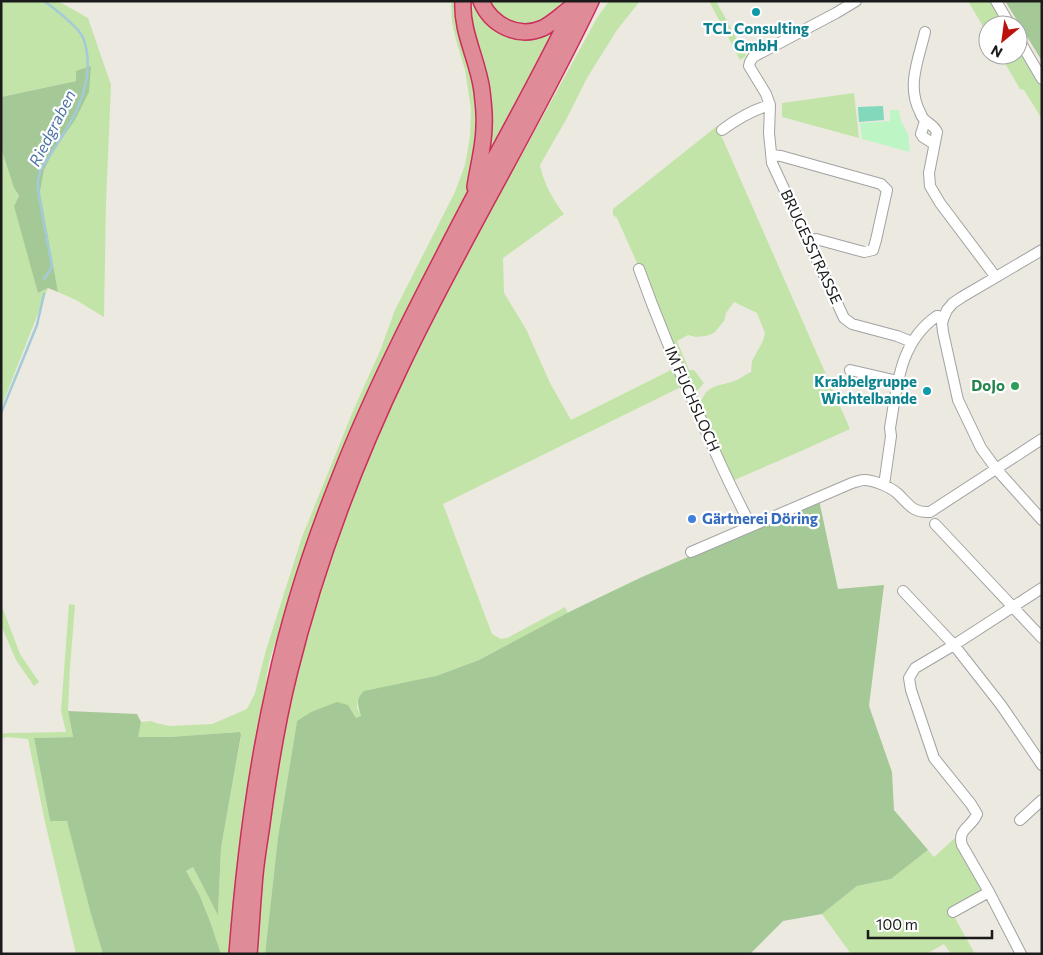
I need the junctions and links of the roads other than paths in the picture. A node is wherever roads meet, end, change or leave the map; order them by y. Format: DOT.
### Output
graph roads {
  1 [pos="463,1"];
  2 [pos="481,1"];
  3 [pos="591,1"];
  4 [pos="603,1"];
  5 [pos="856,1"];
  6 [pos="996,1"];
  7 [pos="576,3"];
  8 [pos="1004,15"];
  9 [pos="581,22"];
  10 [pos="925,32"];
  11 [pos="1028,55"];
  12 [pos="1042,79"];
  13 [pos="770,106"];
  14 [pos="722,130"];
  15 [pos="771,155"];
  16 [pos="474,198"];
  17 [pos="809,241"];
  18 [pos="1042,250"];
  19 [pos="639,269"];
  20 [pos="995,276"];
  21 [pos="944,317"];
  22 [pos="912,342"];
  23 [pos="850,370"];
  24 [pos="898,381"];
  25 [pos="1042,439"];
  26 [pos="997,470"];
  27 [pos="884,485"];
  28 [pos="1042,520"];
  29 [pos="935,524"];
  30 [pos="751,526"];
  31 [pos="691,552"];
  32 [pos="1042,588"];
  33 [pos="903,591"];
  34 [pos="1012,607"];
  35 [pos="1042,638"];
  36 [pos="954,645"];
  37 [pos="1042,765"];
  38 [pos="1042,800"];
  39 [pos="1020,820"];
  40 [pos="990,892"];
  41 [pos="953,912"];
  42 [pos="237,954"];
  43 [pos="249,954"];
  44 [pos="1021,954"];
  1 -- 16 [label="highway"];
  2 -- 7 [label="highway"];
  3 -- 9 [label="highway"];
  4 -- 9 [label="highway"];
  5 -- 13 [label="street, BRUGESSTRASSE"];
  6 -- 8 [label="street"];
  7 -- 16 [label="highway"];
  9 -- 43 [label="highway"];
  10 -- 20 [label="street"];
  11 -- 12 [label="street"];
  13 -- 14 [label="street"];
  13 -- 15 [label="street, BRUGESSTRASSE"];
  15 -- 17 [label="street, BRUGESSTRASSE"];
  15 -- 17 [label="street"];
  16 -- 42 [label="highway"];
  17 -- 22 [label="street, BRUGESSTRASSE"];
  18 -- 20 [label="street"];
  19 -- 30 [label="street, IM FUCHSLOCH"];
  20 -- 21 [label="street"];
  21 -- 22 [label="street"];
  21 -- 26 [label="street"];
  22 -- 24 [label="street"];
  23 -- 24 [label="street"];
  24 -- 27 [label="street"];
  25 -- 26 [label="street"];
  26 -- 27 [label="street"];
  26 -- 28 [label="street"];
  27 -- 30 [label="street"];
  29 -- 34 [label="street"];
  30 -- 31 [label="street"];
  32 -- 34 [label="street"];
  33 -- 36 [label="street"];
  34 -- 35 [label="street"];
  34 -- 36 [label="street"];
  36 -- 37 [label="street"];
  36 -- 40 [label="street"];
  38 -- 39 [label="street"];
  40 -- 41 [label="street"];
  40 -- 44 [label="street"];
}
